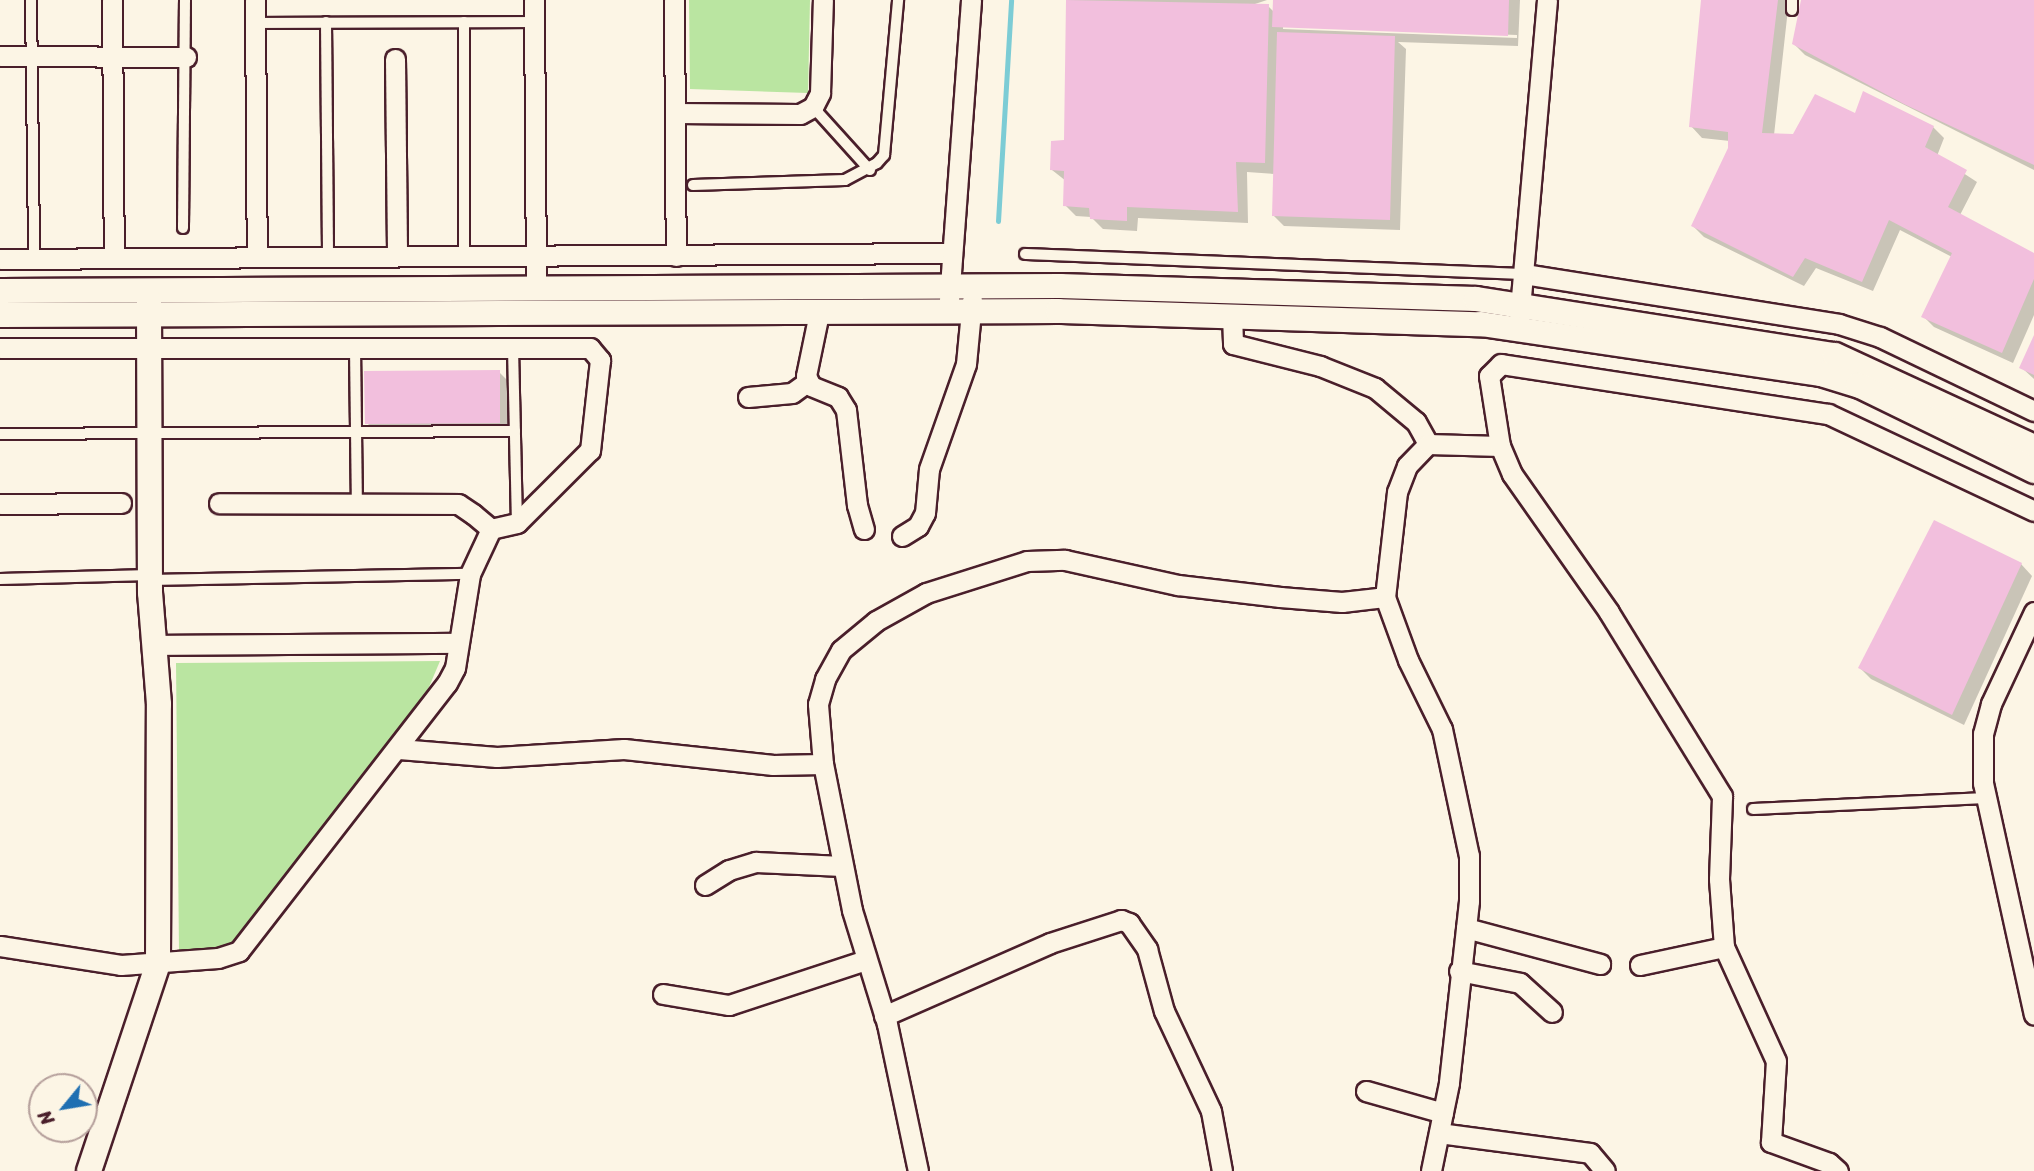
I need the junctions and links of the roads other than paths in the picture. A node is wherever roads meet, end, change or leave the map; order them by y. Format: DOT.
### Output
graph roads {
  1 [pos="31,0"];
  2 [pos="112,0"];
  3 [pos="185,0"];
  4 [pos="255,0"];
  5 [pos="534,0"];
  6 [pos="674,0"];
  7 [pos="823,0"];
  8 [pos="898,0"];
  9 [pos="971,0"];
  10 [pos="1547,0"];
  11 [pos="326,22"];
  12 [pos="464,22"];
  13 [pos="535,22"];
  14 [pos="255,23"];
  15 [pos="0,55"];
  16 [pos="31,56"];
  17 [pos="112,57"];
  18 [pos="186,57"];
  19 [pos="395,59"];
  20 [pos="813,107"];
  21 [pos="675,113"];
  22 [pos="870,170"];
  23 [pos="693,186"];
  24 [pos="183,228"];
  25 [pos="951,253"];
  26 [pos="1025,254"];
  27 [pos="536,255"];
  28 [pos="257,256"];
  29 [pos="328,256"];
  30 [pos="397,256"];
  31 [pos="464,256"];
  32 [pos="676,256"];
  33 [pos="114,257"];
  34 [pos="34,258"];
  35 [pos="0,259"];
  36 [pos="1524,274"];
  37 [pos="536,286"];
  38 [pos="961,287"];
  39 [pos="0,291"];
  40 [pos="149,304"];
  41 [pos="960,312"];
  42 [pos="819,313"];
  43 [pos="1232,314"];
  44 [pos="0,315"];
  45 [pos="1519,318"];
  46 [pos="0,348"];
  47 [pos="355,348"];
  48 [pos="513,348"];
  49 [pos="150,350"];
  50 [pos="807,382"];
  51 [pos="748,397"];
  52 [pos="2034,411"];
  53 [pos="150,430"];
  54 [pos="356,431"];
  55 [pos="515,431"];
  56 [pos="0,434"];
  57 [pos="1428,444"];
  58 [pos="1500,446"];
  59 [pos="2034,447"];
  60 [pos="2034,471"];
  61 [pos="121,503"];
  62 [pos="219,503"];
  63 [pos="357,503"];
  64 [pos="0,504"];
  65 [pos="2034,511"];
  66 [pos="517,523"];
  67 [pos="491,529"];
  68 [pos="864,529"];
  69 [pos="902,536"];
  70 [pos="470,574"];
  71 [pos="150,577"];
  72 [pos="0,579"];
  73 [pos="1385,597"];
  74 [pos="2034,612"];
  75 [pos="458,643"];
  76 [pos="154,645"];
  77 [pos="399,749"];
  78 [pos="823,764"];
  79 [pos="1986,798"];
  80 [pos="1753,809"];
  81 [pos="842,866"];
  82 [pos="705,885"];
  83 [pos="1466,928"];
  84 [pos="0,946"];
  85 [pos="1724,947"];
  86 [pos="866,960"];
  87 [pos="158,963"];
  88 [pos="1600,964"];
  89 [pos="1640,965"];
  90 [pos="1459,971"];
  91 [pos="663,994"];
  92 [pos="1552,1012"];
  93 [pos="2034,1014"];
  94 [pos="884,1016"];
  95 [pos="1366,1091"];
  96 [pos="1443,1113"];
  97 [pos="1439,1133"];
  98 [pos="89,1171"];
  99 [pos="918,1171"];
  100 [pos="1222,1171"];
  101 [pos="1431,1171"];
  102 [pos="1605,1171"];
  103 [pos="1838,1171"];
  1 -- 16 [label="lane"];
  2 -- 17 [label="street"];
  3 -- 18 [label="lane"];
  4 -- 14 [label="street"];
  5 -- 13 [label="street"];
  6 -- 21 [label="street"];
  7 -- 20 [label="street"];
  8 -- 22 [label="lane"];
  9 -- 25 [label="street"];
  10 -- 36 [label="street"];
  11 -- 12 [label="lane"];
  11 -- 14 [label="lane"];
  11 -- 29 [label="lane"];
  12 -- 13 [label="lane"];
  12 -- 31 [label="lane"];
  13 -- 27 [label="street"];
  14 -- 28 [label="street"];
  15 -- 16 [label="street"];
  16 -- 17 [label="street"];
  16 -- 34 [label="lane"];
  17 -- 18 [label="street"];
  17 -- 33 [label="street"];
  18 -- 24 [label="lane"];
  19 -- 30 [label="street"];
  20 -- 21 [label="street"];
  20 -- 22 [label="lane"];
  21 -- 32 [label="street"];
  22 -- 23 [label="lane"];
  25 -- 32 [label="street"];
  25 -- 38 [label="street"];
  26 -- 36 [label="lane"];
  27 -- 31 [label="street"];
  27 -- 32 [label="street"];
  27 -- 37 [label="street"];
  28 -- 29 [label="street"];
  28 -- 33 [label="street"];
  29 -- 30 [label="street"];
  30 -- 31 [label="street"];
  33 -- 34 [label="street"];
  34 -- 35 [label="street"];
  36 -- 45 [label="street"];
  36 -- 52 [label="street"];
  37 -- 38 [label="street"];
  37 -- 40 [label="street"];
  38 -- 41 [label="street"];
  38 -- 45 [label="street"];
  39 -- 40 [label="street"];
  40 -- 42 [label="street"];
  40 -- 44 [label="street"];
  40 -- 49 [label="street"];
  41 -- 42 [label="street"];
  41 -- 43 [label="street"];
  41 -- 69 [label="street"];
  42 -- 50 [label="street"];
  43 -- 45 [label="street"];
  43 -- 57 [label="street"];
  45 -- 59 [label="street"];
  45 -- 60 [label="street"];
  46 -- 49 [label="street"];
  47 -- 48 [label="street"];
  47 -- 49 [label="street"];
  47 -- 54 [label="lane"];
  48 -- 55 [label="lane"];
  48 -- 66 [label="street"];
  49 -- 53 [label="street"];
  50 -- 51 [label="street"];
  50 -- 68 [label="street"];
  53 -- 54 [label="lane"];
  53 -- 56 [label="lane"];
  53 -- 71 [label="street"];
  54 -- 55 [label="lane"];
  54 -- 63 [label="lane"];
  55 -- 66 [label="lane"];
  57 -- 58 [label="street"];
  57 -- 73 [label="street"];
  58 -- 65 [label="street"];
  58 -- 85 [label="street"];
  61 -- 64 [label="street"];
  62 -- 63 [label="street"];
  63 -- 67 [label="street"];
  66 -- 67 [label="street"];
  67 -- 70 [label="street"];
  70 -- 71 [label="lane"];
  70 -- 75 [label="street"];
  71 -- 72 [label="lane"];
  71 -- 76 [label="street"];
  73 -- 78 [label="street"];
  73 -- 83 [label="street"];
  74 -- 79 [label="street"];
  75 -- 76 [label="street"];
  75 -- 77 [label="street"];
  76 -- 87 [label="street"];
  77 -- 78 [label="street"];
  77 -- 87 [label="street"];
  78 -- 81 [label="street"];
  79 -- 80 [label="lane"];
  79 -- 93 [label="street"];
  81 -- 82 [label="street"];
  81 -- 86 [label="street"];
  83 -- 88 [label="street"];
  83 -- 90 [label="street"];
  84 -- 87 [label="street"];
  85 -- 89 [label="street"];
  85 -- 103 [label="street"];
  86 -- 91 [label="street"];
  86 -- 94 [label="street"];
  87 -- 98 [label="street"];
  90 -- 92 [label="street"];
  90 -- 96 [label="street"];
  94 -- 99 [label="street"];
  94 -- 100 [label="street"];
  95 -- 96 [label="street"];
  96 -- 97 [label="street"];
  97 -- 101 [label="street"];
  97 -- 102 [label="street"];
}
